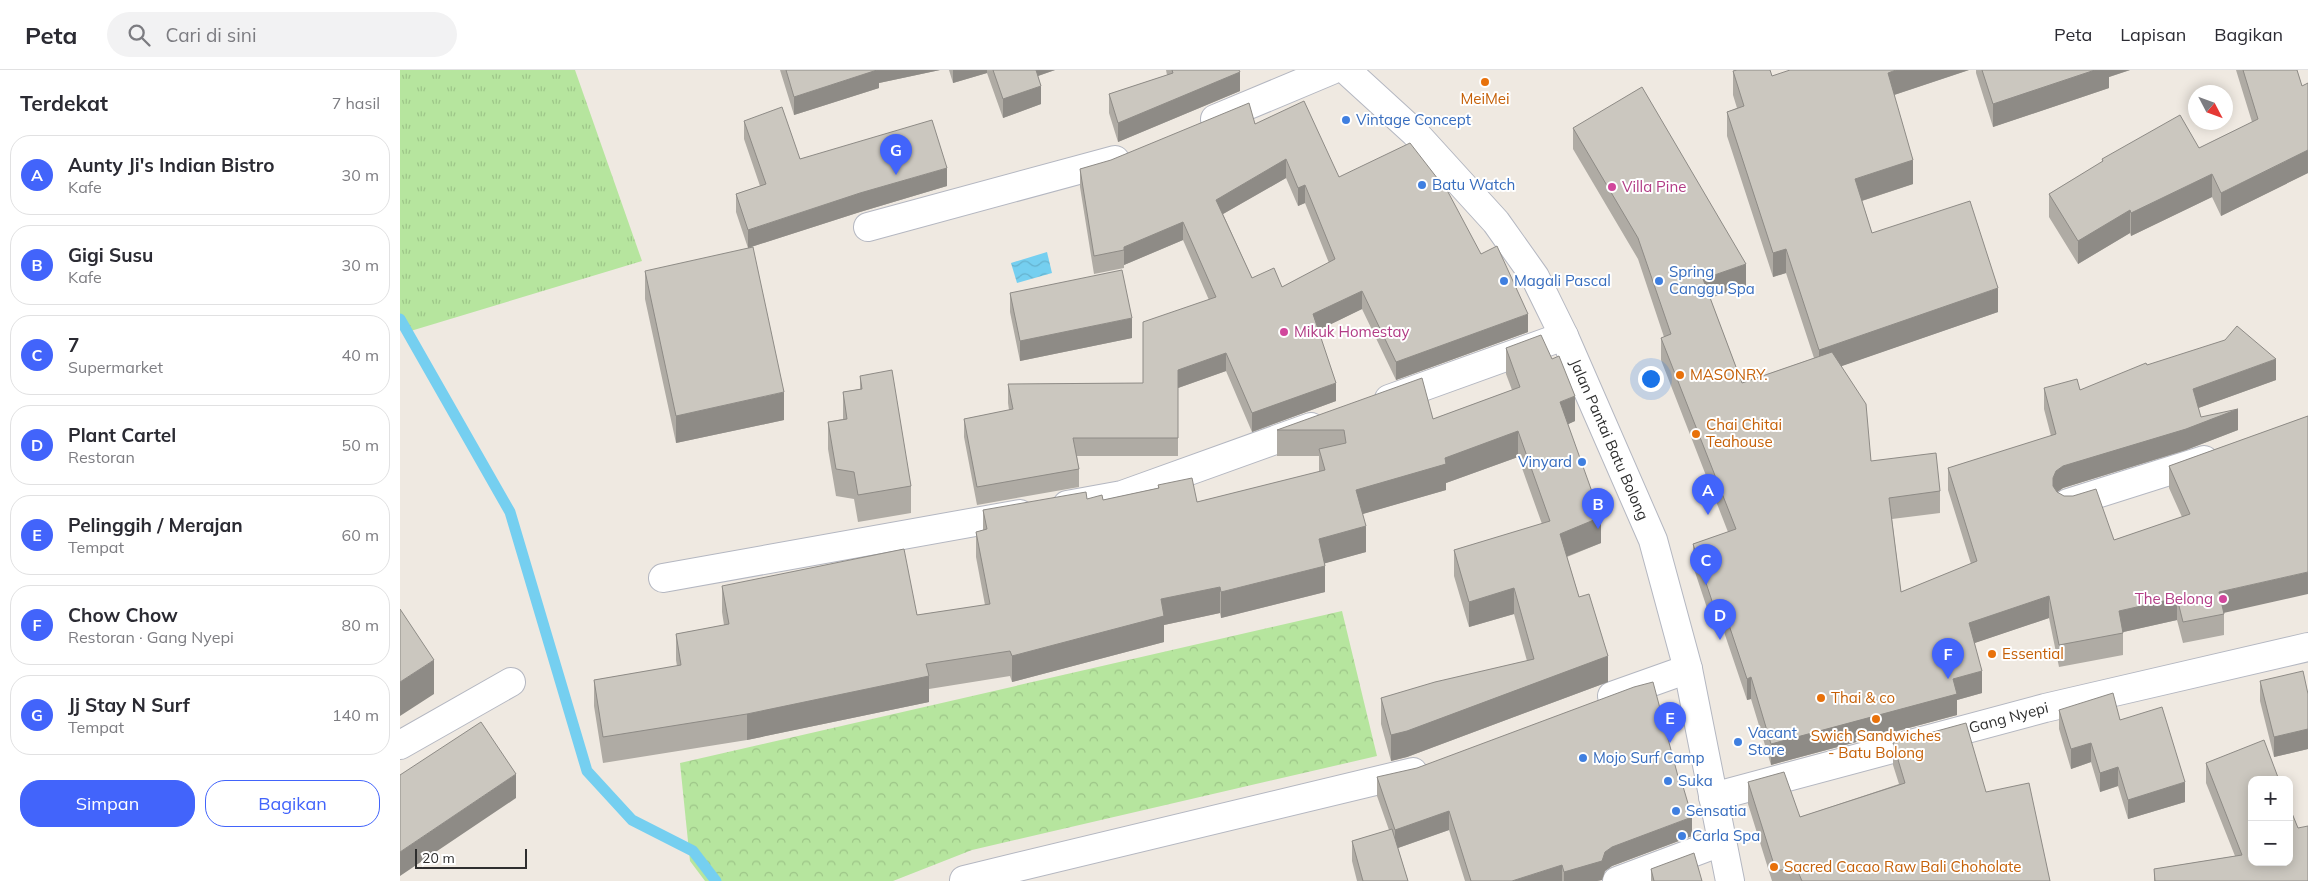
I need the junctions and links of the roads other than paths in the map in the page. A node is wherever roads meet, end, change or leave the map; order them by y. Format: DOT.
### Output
graph roads {
  1 [pos="1332,70"];
  2 [pos="1346,70"];
  3 [pos="1194,127"];
  4 [pos="1141,150"];
  5 [pos="868,227"];
  6 [pos="1564,336"];
  7 [pos="1364,408"];
  8 [pos="1336,418"];
  9 [pos="2227,451"];
  10 [pos="2068,503"];
  11 [pos="663,578"];
  12 [pos="2308,647"];
  13 [pos="1688,668"];
  14 [pos="511,682"];
  15 [pos="1586,706"];
  16 [pos="400,745"];
  17 [pos="1440,762"];
  18 [pos="1713,797"];
  19 [pos="1721,842"];
  20 [pos="964,880"];
  21 [pos="1617,881"];
  22 [pos="1730,881"];
  1 -- 3 [label="street"];
  2 -- 6 [label="street, Jalan Pantai Batu Bolong"];
  4 -- 5 [label="street"];
  6 -- 7 [label="street"];
  6 -- 13 [label="street, Jalan Pantai Batu Bolong"];
  8 -- 11 [label="street"];
  9 -- 10 [label="street"];
  12 -- 18 [label="street, Gang Nyepi"];
  13 -- 15 [label="street"];
  13 -- 18 [label="street, Jalan Pantai Batu Bolong"];
  14 -- 16 [label="street"];
  17 -- 20 [label="street"];
  18 -- 19 [label="street, Jalan Pantai Batu Bolong"];
  19 -- 21 [label="street"];
  19 -- 22 [label="street, Jalan Pantai Batu Bolong"];
}
